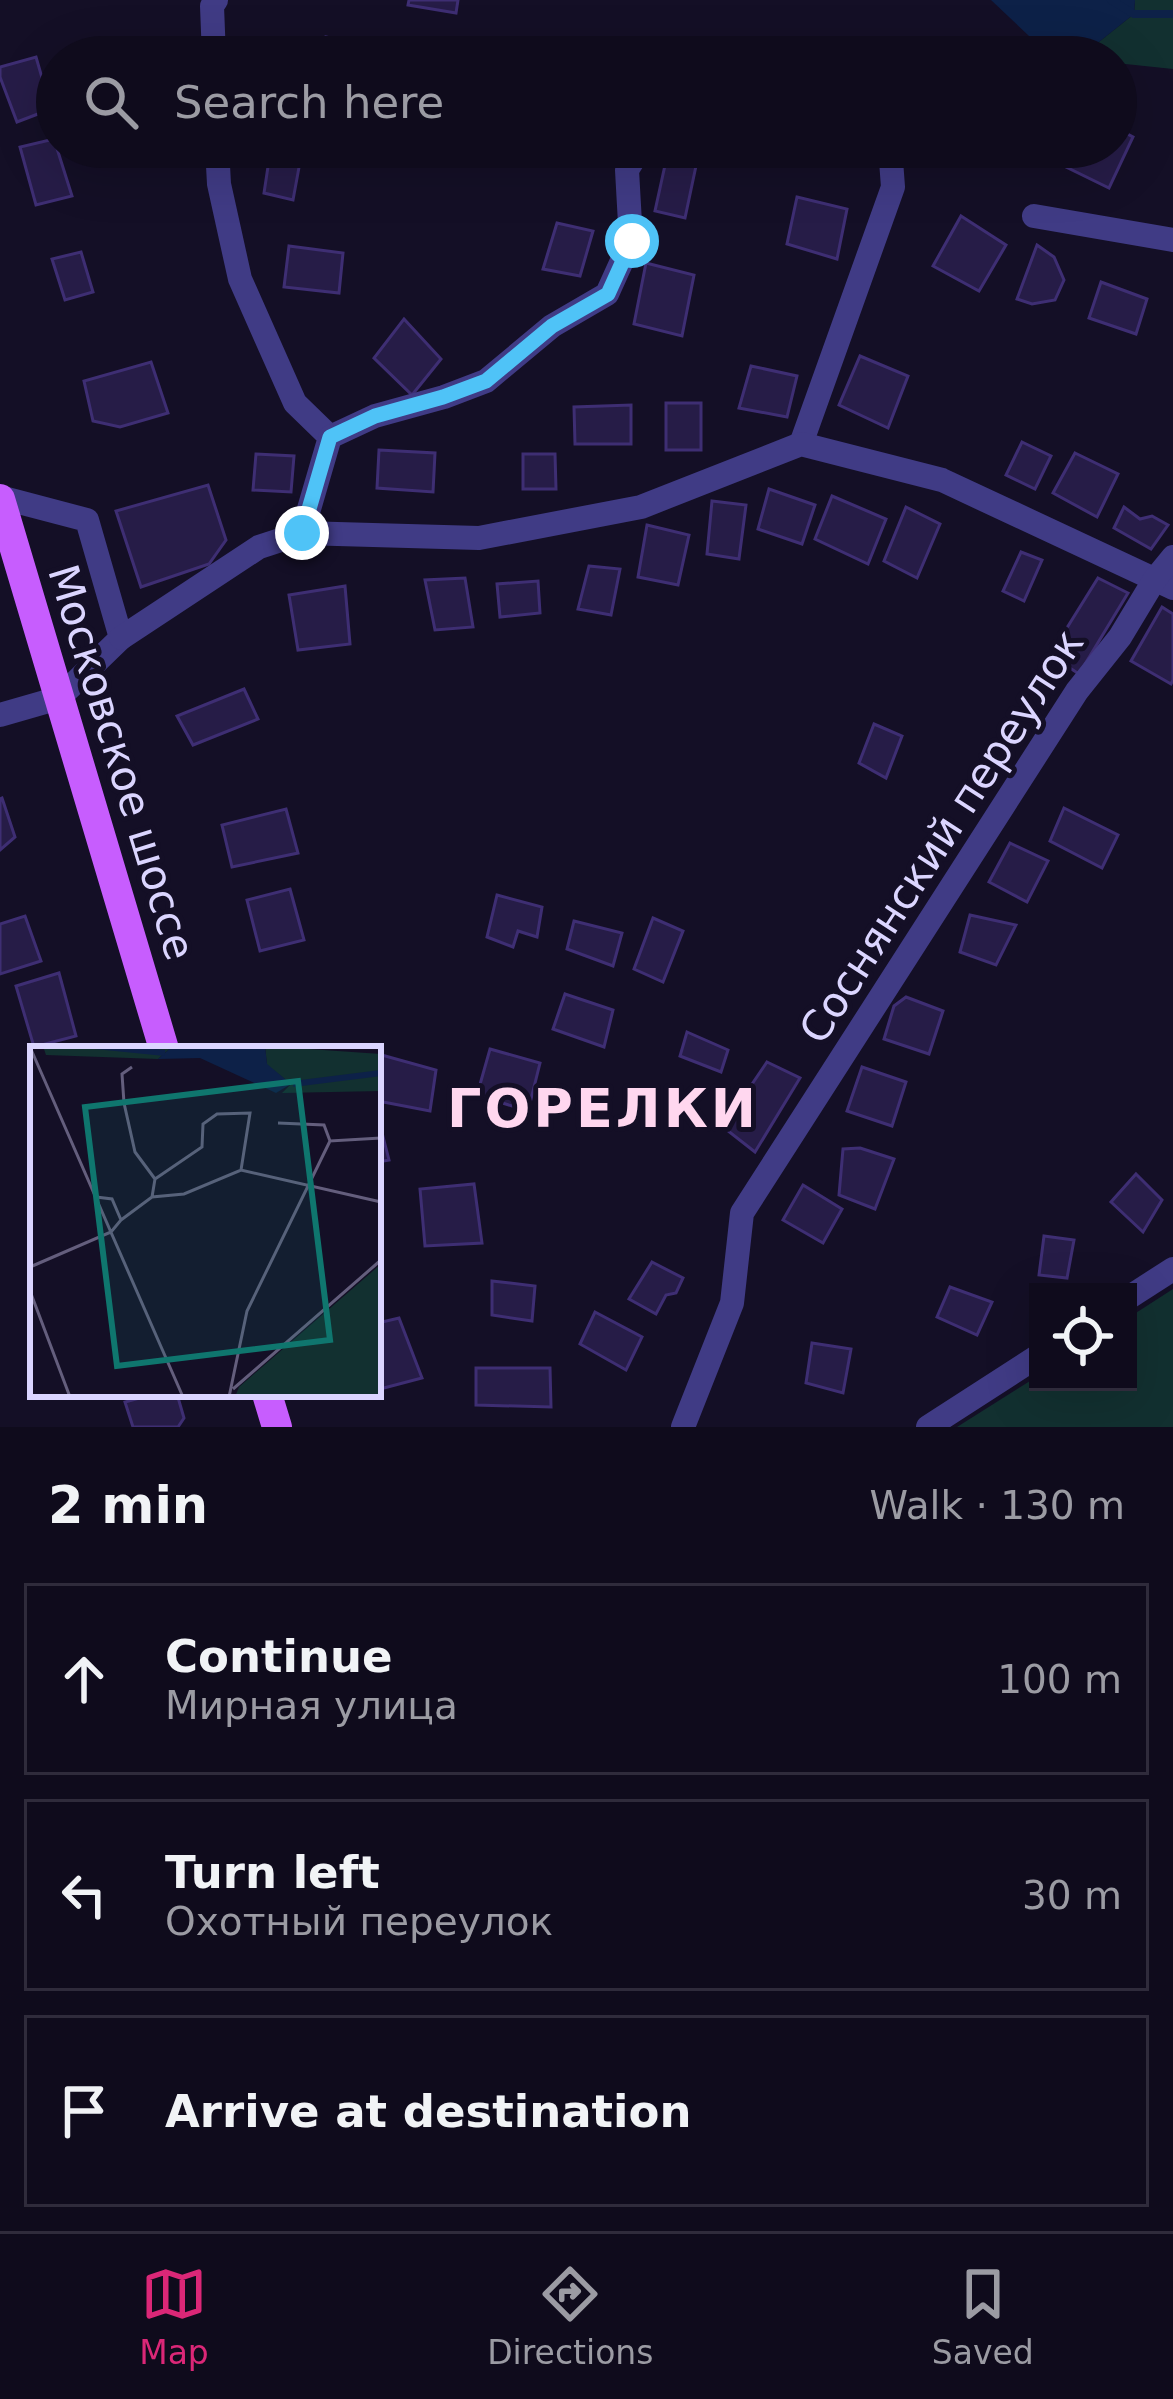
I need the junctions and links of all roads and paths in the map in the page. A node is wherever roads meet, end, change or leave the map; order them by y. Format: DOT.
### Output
graph roads {
  1 [pos="216,0"];
  2 [pos="213,36"];
  3 [pos="218,168"];
  4 [pos="628,168"];
  5 [pos="892,168"];
  6 [pos="1034,216"];
  7 [pos="1173,240"];
  8 [pos="330,437"];
  9 [pos="802,444"];
  10 [pos="0,498"];
  11 [pos="302,533"];
  12 [pos="1173,557"];
  13 [pos="1164,584"];
  14 [pos="121,638"];
  15 [pos="59,698"];
  16 [pos="0,715"];
  17 [pos="163,1046"];
  18 [pos="1173,1269"];
  19 [pos="1137,1292"];
  20 [pos="1029,1362"];
  21 [pos="268,1397"];
  22 [pos="277,1427"];
  23 [pos="683,1427"];
  24 [pos="928,1427"];
  1 -- 2 [label="street"];
  3 -- 8 [label="street"];
  4 -- 8 [label="street"];
  5 -- 9 [label="street"];
  6 -- 7 [label="street"];
  8 -- 11 [label="street"];
  9 -- 11 [label="street"];
  9 -- 13 [label="street"];
  10 -- 14 [label="street"];
  10 -- 15 [label="main road, Московское шоссе"];
  11 -- 14 [label="street"];
  12 -- 13 [label="street, Соснянский переулок"];
  13 -- 23 [label="street, Соснянский переулок"];
  14 -- 15 [label="street"];
  15 -- 16 [label="street"];
  15 -- 17 [label="main road, Московское шоссе"];
  18 -- 19 [label="street"];
  20 -- 24 [label="street"];
  21 -- 22 [label="main road"];
}
